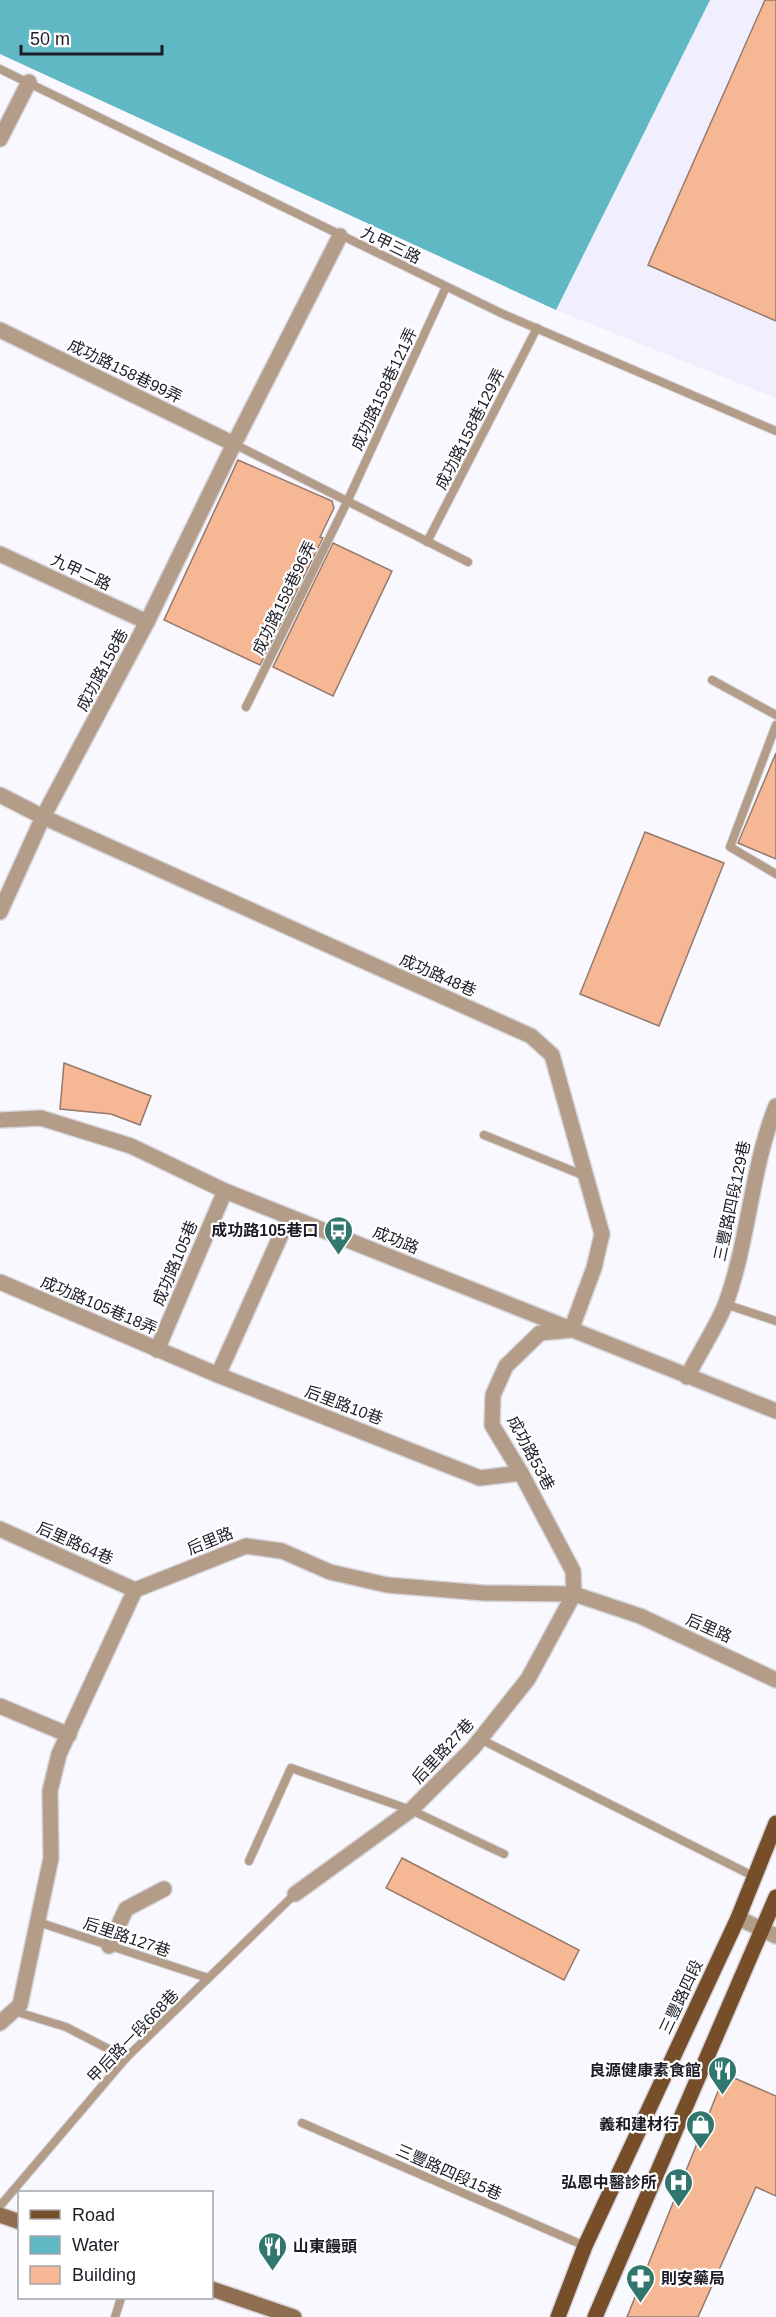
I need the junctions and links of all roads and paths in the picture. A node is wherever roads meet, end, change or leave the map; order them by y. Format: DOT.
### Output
graph roads {
  1 [pos="0,69"];
  2 [pos="29,82"];
  3 [pos="0,139"];
  4 [pos="340,236"];
  5 [pos="446,286"];
  6 [pos="537,328"];
  7 [pos="0,330"];
  8 [pos="776,431"];
  9 [pos="234,444"];
  10 [pos="347,502"];
  11 [pos="427,542"];
  12 [pos="0,555"];
  13 [pos="468,562"];
  14 [pos="147,622"];
  15 [pos="712,680"];
  16 [pos="246,707"];
  17 [pos="776,715"];
  18 [pos="776,725"];
  19 [pos="0,795"];
  20 [pos="43,817"];
  21 [pos="776,874"];
  22 [pos="0,912"];
  23 [pos="776,1106"];
  24 [pos="0,1120"];
  25 [pos="484,1135"];
  26 [pos="586,1176"];
  27 [pos="225,1191"];
  28 [pos="289,1217"];
  29 [pos="0,1282"];
  30 [pos="725,1304"];
  31 [pos="776,1321"];
  32 [pos="571,1330"];
  33 [pos="157,1350"];
  34 [pos="218,1375"];
  35 [pos="687,1377"];
  36 [pos="776,1411"];
  37 [pos="521,1473"];
  38 [pos="0,1529"];
  39 [pos="135,1590"];
  40 [pos="574,1594"];
  41 [pos="776,1680"];
  42 [pos="0,1706"];
  43 [pos="69,1735"];
  44 [pos="480,1739"];
  45 [pos="411,1810"];
  46 [pos="776,1822"];
  47 [pos="504,1854"];
  48 [pos="249,1861"];
  49 [pos="753,1876"];
  50 [pos="164,1889"];
  51 [pos="295,1893"];
  52 [pos="776,1896"];
  53 [pos="738,1918"];
  54 [pos="38,1922"];
  55 [pos="769,1933"];
  56 [pos="109,1946"];
  57 [pos="208,1978"];
  58 [pos="14,2011"];
  59 [pos="0,2022"];
  60 [pos="126,2058"];
  61 [pos="302,2123"];
  62 [pos="0,2206"];
  63 [pos="0,2215"];
  64 [pos="18,2221"];
  65 [pos="585,2246"];
  66 [pos="213,2289"];
  67 [pos="122,2299"];
  68 [pos="115,2317"];
  69 [pos="294,2317"];
  70 [pos="558,2317"];
  71 [pos="595,2317"];
  1 -- 2 [label="lane, 九甲三路"];
  2 -- 3 [label="street"];
  2 -- 4 [label="lane, 九甲三路"];
  4 -- 5 [label="lane, 九甲三路"];
  4 -- 9 [label="street, 成功路158巷"];
  5 -- 6 [label="lane, 九甲三路"];
  5 -- 10 [label="lane, 成功路158巷121弄"];
  6 -- 8 [label="lane, 九甲三路"];
  6 -- 11 [label="lane, 成功路158巷129弄"];
  7 -- 9 [label="street, 成功路158巷99弄"];
  9 -- 10 [label="lane"];
  9 -- 14 [label="street, 成功路158巷"];
  10 -- 11 [label="lane"];
  10 -- 16 [label="lane, 成功路158巷96弄"];
  11 -- 13 [label="lane"];
  12 -- 14 [label="street, 九甲二路"];
  14 -- 20 [label="street, 成功路158巷"];
  15 -- 17 [label="lane"];
  18 -- 21 [label="lane"];
  19 -- 20 [label="street, 成功路48巷"];
  20 -- 22 [label="street, 成功路158巷"];
  20 -- 26 [label="street, 成功路48巷"];
  23 -- 30 [label="street, 三豐路四段129巷"];
  24 -- 27 [label="street, 成功路"];
  25 -- 26 [label="lane"];
  26 -- 32 [label="street, 成功路48巷"];
  27 -- 28 [label="street, 成功路"];
  27 -- 33 [label="street, 成功路105巷"];
  28 -- 32 [label="street, 成功路"];
  28 -- 34 [label="street"];
  29 -- 33 [label="street, 成功路105巷18弄"];
  30 -- 31 [label="lane"];
  30 -- 35 [label="street, 三豐路四段129巷"];
  32 -- 35 [label="street, 成功路"];
  32 -- 37 [label="street, 成功路53巷"];
  33 -- 34 [label="street, 后里路10巷"];
  34 -- 37 [label="street, 后里路10巷"];
  35 -- 36 [label="street, 成功路"];
  37 -- 40 [label="street, 成功路53巷"];
  38 -- 39 [label="street, 后里路64巷"];
  39 -- 40 [label="street, 后里路"];
  39 -- 43 [label="street"];
  40 -- 41 [label="street, 后里路"];
  40 -- 44 [label="street, 后里路27巷"];
  42 -- 43 [label="street"];
  43 -- 54 [label="street"];
  44 -- 45 [label="street, 后里路27巷"];
  44 -- 49 [label="lane"];
  45 -- 47 [label="lane"];
  45 -- 48 [label="lane"];
  45 -- 51 [label="street, 后里路27巷"];
  46 -- 49 [label="main road, 三豐路四段"];
  49 -- 53 [label="main road, 三豐路四段"];
  50 -- 56 [label="street"];
  51 -- 57 [label="lane, 甲后路一段668巷"];
  52 -- 55 [label="main road"];
  53 -- 55 [label="street"];
  53 -- 65 [label="main road, 三豐路四段"];
  54 -- 56 [label="lane, 后里路127巷"];
  54 -- 58 [label="street"];
  55 -- 71 [label="main road"];
  56 -- 57 [label="lane, 后里路127巷"];
  57 -- 60 [label="lane, 甲后路一段668巷"];
  58 -- 59 [label="street"];
  58 -- 60 [label="lane"];
  60 -- 62 [label="lane, 甲后路一段668巷"];
  61 -- 65 [label="lane, 三豐路四段15巷"];
  63 -- 64 [label="main road"];
  65 -- 70 [label="main road, 三豐路四段"];
  66 -- 69 [label="main road"];
  67 -- 68 [label="lane"];
}
